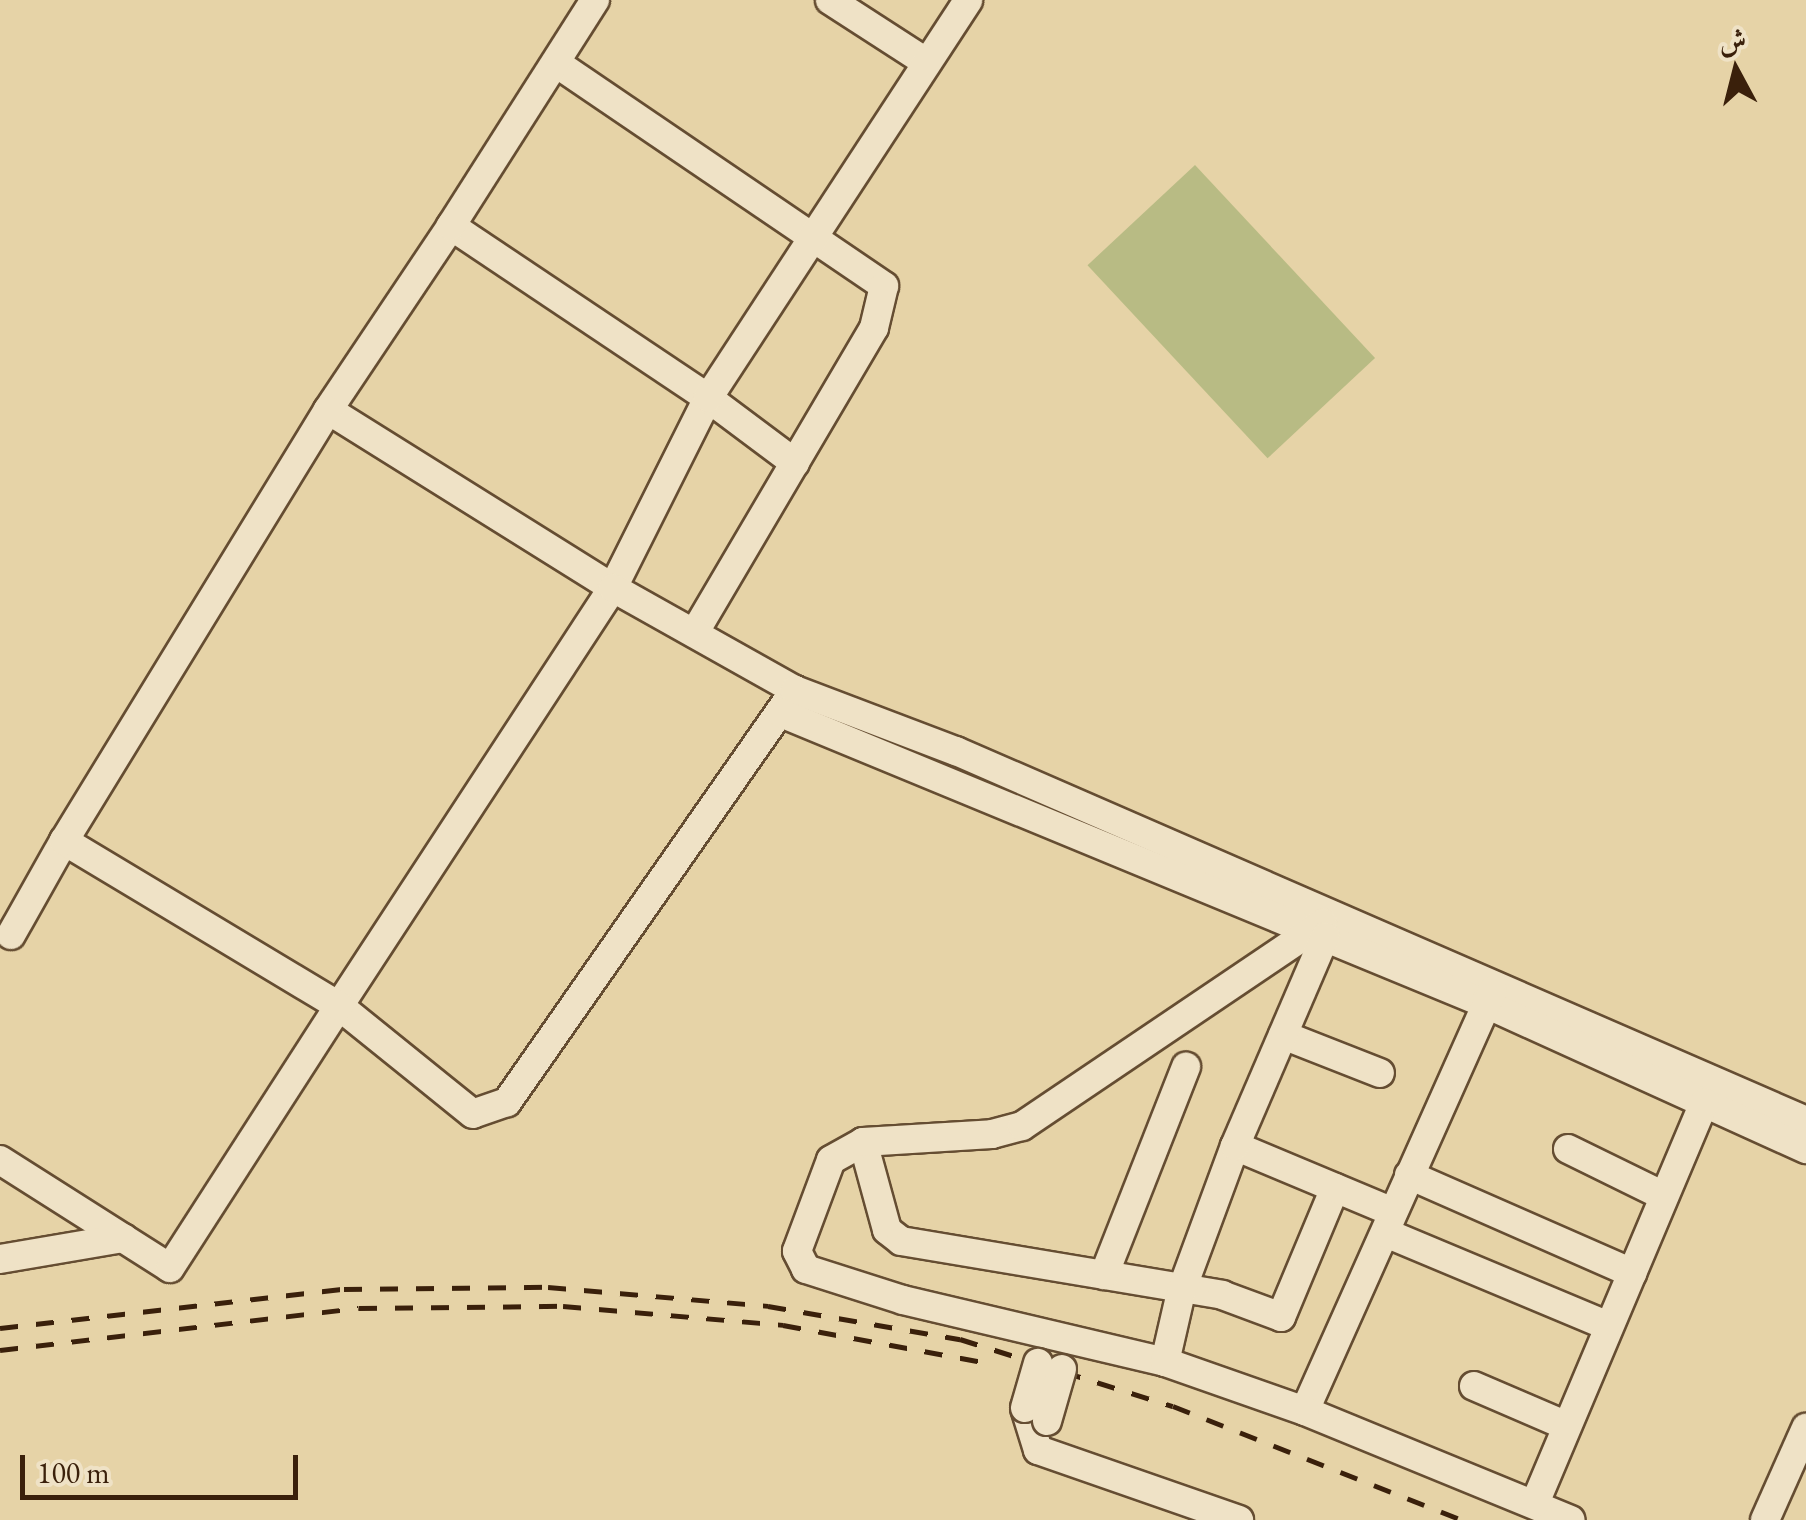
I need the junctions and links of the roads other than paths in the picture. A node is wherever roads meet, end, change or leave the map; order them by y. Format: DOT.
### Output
graph roads {
  1 [pos="595,0"];
  2 [pos="830,0"];
  3 [pos="968,0"];
  4 [pos="926,62"];
  5 [pos="558,65"];
  6 [pos="451,226"];
  7 [pos="812,231"];
  8 [pos="708,398"];
  9 [pos="328,410"];
  10 [pos="795,463"];
  11 [pos="613,588"];
  12 [pos="694,633"];
  13 [pos="788,701"];
  14 [pos="64,841"];
  15 [pos="1324,928"];
  16 [pos="11,935"];
  17 [pos="1491,993"];
  18 [pos="340,1006"];
  19 [pos="1283,1035"];
  20 [pos="1186,1068"];
  21 [pos="1380,1073"];
  22 [pos="1704,1102"];
  23 [pos="1806,1121"];
  24 [pos="863,1142"];
  25 [pos="1235,1146"];
  26 [pos="1806,1149"];
  27 [pos="1568,1150"];
  28 [pos="0,1160"];
  29 [pos="1408,1175"];
  30 [pos="1334,1188"];
  31 [pos="1664,1196"];
  32 [pos="1389,1222"];
  33 [pos="123,1238"];
  34 [pos="0,1258"];
  35 [pos="1632,1273"];
  36 [pos="1104,1274"];
  37 [pos="1181,1292"];
  38 [pos="1608,1326"];
  39 [pos="1059,1337"];
  40 [pos="1164,1362"];
  41 [pos="1474,1386"];
  42 [pos="1305,1412"];
  43 [pos="1566,1426"];
  44 [pos="1806,1428"];
  45 [pos="1534,1502"];
  46 [pos="1239,1520"];
  47 [pos="1571,1520"];
  48 [pos="1766,1520"];
  1 -- 5 [label="street"];
  2 -- 4 [label="street"];
  3 -- 4 [label="street"];
  4 -- 7 [label="street"];
  5 -- 6 [label="street"];
  5 -- 7 [label="street"];
  6 -- 8 [label="street"];
  6 -- 9 [label="street"];
  7 -- 8 [label="street"];
  7 -- 10 [label="street"];
  8 -- 10 [label="street"];
  8 -- 11 [label="street"];
  9 -- 11 [label="street"];
  9 -- 14 [label="street"];
  10 -- 12 [label="street"];
  11 -- 12 [label="street"];
  11 -- 18 [label="street"];
  12 -- 13 [label="street"];
  13 -- 15 [label="street"];
  13 -- 15 [label="street"];
  13 -- 18 [label="street"];
  14 -- 16 [label="street"];
  14 -- 18 [label="street"];
  15 -- 17 [label="street"];
  15 -- 19 [label="street"];
  15 -- 24 [label="street"];
  17 -- 22 [label="street"];
  17 -- 23 [label="street"];
  17 -- 29 [label="street"];
  18 -- 33 [label="street"];
  19 -- 21 [label="street"];
  19 -- 25 [label="street"];
  20 -- 36 [label="street"];
  22 -- 26 [label="street"];
  22 -- 31 [label="street"];
  24 -- 36 [label="street"];
  24 -- 39 [label="street"];
  25 -- 30 [label="street"];
  25 -- 37 [label="street"];
  27 -- 31 [label="street"];
  28 -- 33 [label="street"];
  29 -- 32 [label="street"];
  29 -- 35 [label="street"];
  30 -- 32 [label="street"];
  30 -- 37 [label="street"];
  31 -- 35 [label="street"];
  32 -- 38 [label="street"];
  32 -- 42 [label="street"];
  33 -- 34 [label="street"];
  35 -- 38 [label="street"];
  36 -- 37 [label="street"];
  37 -- 40 [label="street"];
  38 -- 43 [label="street"];
  39 -- 40 [label="street"];
  39 -- 46 [label="street, bridge"];
  40 -- 42 [label="street"];
  41 -- 43 [label="street"];
  42 -- 45 [label="street"];
  43 -- 45 [label="street"];
  44 -- 48 [label="street"];
  45 -- 47 [label="street"];
}
